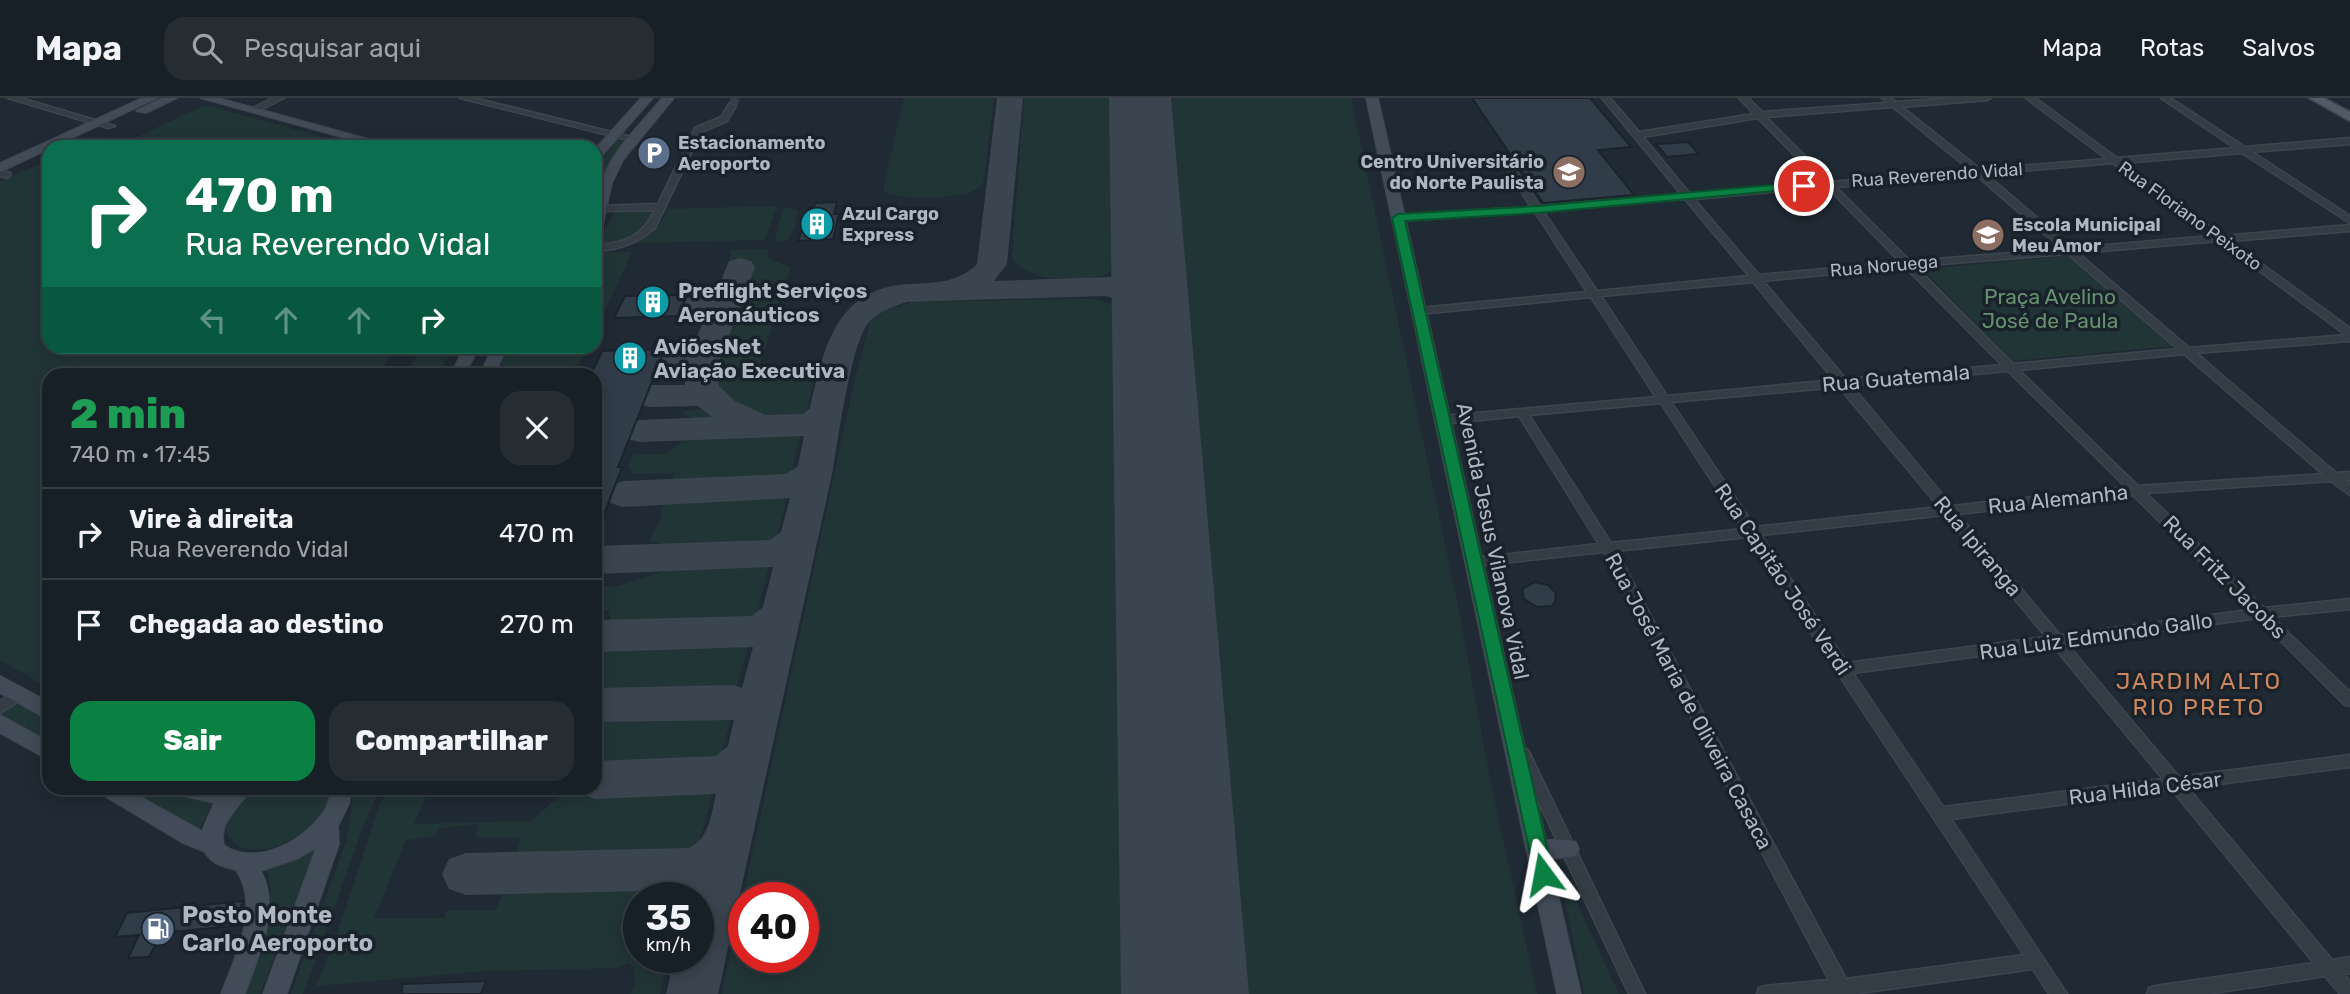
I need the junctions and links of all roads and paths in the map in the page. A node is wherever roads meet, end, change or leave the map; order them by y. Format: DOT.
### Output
graph roads {
  1 [pos="12,98"];
  2 [pos="151,98"];
  3 [pos="171,98"];
  4 [pos="206,98"];
  5 [pos="280,98"];
  6 [pos="464,98"];
  7 [pos="647,98"];
  8 [pos="668,98"];
  9 [pos="1372,98"];
  10 [pos="1606,98"];
  11 [pos="1743,98"];
  12 [pos="1986,98"];
  13 [pos="2030,98"];
  14 [pos="2165,98"];
  15 [pos="2315,98"];
  16 [pos="1890,101"];
  17 [pos="732,106"];
  18 [pos="253,110"];
  19 [pos="1760,116"];
  20 [pos="2350,117"];
  21 [pos="98,122"];
  22 [pos="111,126"];
  23 [pos="614,134"];
  24 [pos="1637,135"];
  25 [pos="632,138"];
  26 [pos="65,140"];
  27 [pos="81,140"];
  28 [pos="365,140"];
  29 [pos="2350,141"];
  30 [pos="602,148"];
  31 [pos="2242,149"];
  32 [pos="42,152"];
  33 [pos="42,158"];
  34 [pos="2116,161"];
  35 [pos="1508,165"];
  36 [pos="1978,172"];
  37 [pos="2,174"];
  38 [pos="1828,183"];
  39 [pos="602,196"];
  40 [pos="1688,197"];
  41 [pos="661,207"];
  42 [pos="602,208"];
  43 [pos="1537,209"];
  44 [pos="1398,218"];
  45 [pos="2350,220"];
  46 [pos="2350,229"];
  47 [pos="2220,238"];
  48 [pos="602,248"];
  49 [pos="2071,252"];
  50 [pos="1907,264"];
  51 [pos="1756,279"];
  52 [pos="1593,294"];
  53 [pos="1419,311"];
  54 [pos="2350,336"];
  55 [pos="2187,351"];
  56 [pos="2011,367"];
  57 [pos="1842,383"];
  58 [pos="1664,399"];
  59 [pos="1523,414"];
  60 [pos="1443,420"];
  61 [pos="2350,476"];
  62 [pos="2334,477"];
  63 [pos="2138,490"];
  64 [pos="2350,491"];
  65 [pos="1949,512"];
  66 [pos="1752,533"];
  67 [pos="1608,548"];
  68 [pos="1474,562"];
  69 [pos="2350,604"];
  70 [pos="2262,613"];
  71 [pos="2057,642"];
  72 [pos="1843,669"];
  73 [pos="0,684"];
  74 [pos="19,694"];
  75 [pos="2350,701"];
  76 [pos="0,708"];
  77 [pos="42,708"];
  78 [pos="0,723"];
  79 [pos="1510,727"];
  80 [pos="42,748"];
  81 [pos="2350,761"];
  82 [pos="2175,784"];
  83 [pos="120,795"];
  84 [pos="234,795"];
  85 [pos="340,795"];
  86 [pos="1940,814"];
  87 [pos="327,824"];
  88 [pos="213,845"];
  89 [pos="1568,849"];
  90 [pos="1538,850"];
  91 [pos="243,862"];
  92 [pos="2037,961"];
  93 [pos="2350,965"];
  94 [pos="2329,969"];
  95 [pos="1843,991"];
  96 [pos="233,994"];
  97 [pos="275,994"];
  98 [pos="1569,994"];
  99 [pos="1637,994"];
  100 [pos="1765,994"];
  101 [pos="2059,994"];
  102 [pos="2155,994"];
  103 [pos="2350,994"];
  1 -- 21 [label="street"];
  2 -- 21 [label="main road"];
  3 -- 22 [label="main road"];
  4 -- 18 [label="main road"];
  5 -- 18 [label="street"];
  6 -- 23 [label="street"];
  7 -- 23 [label="main road"];
  8 -- 25 [label="main road"];
  9 -- 44 [label="main road, Avenida Jesus Vilanova Vidal"];
  10 -- 24 [label="street, Rua Ipiranga"];
  11 -- 19 [label="street, Rua Fritz Jacobs"];
  12 -- 16 [label="street"];
  13 -- 34 [label="street, Rua Floriano Peixoto"];
  14 -- 31 [label="street"];
  15 -- 20 [label="main road"];
  16 -- 19 [label="street"];
  16 -- 36 [label="street"];
  17 -- 41 [label="street"];
  18 -- 28 [label="main road"];
  19 -- 24 [label="street"];
  19 -- 38 [label="street, Rua Fritz Jacobs"];
  21 -- 22 [label="street"];
  21 -- 26 [label="main road"];
  22 -- 27 [label="main road"];
  23 -- 25 [label="street"];
  23 -- 30 [label="main road"];
  24 -- 40 [label="street, Rua Ipiranga"];
  25 -- 39 [label="main road"];
  29 -- 31 [label="street, Rua Reverendo Vidal"];
  31 -- 34 [label="street, Rua Reverendo Vidal"];
  31 -- 45 [label="street"];
  32 -- 37 [label="main road"];
  33 -- 37 [label="main road"];
  34 -- 36 [label="street, Rua Reverendo Vidal"];
  34 -- 47 [label="street, Rua Floriano Peixoto"];
  35 -- 43 [label="street, Rua Capitão José Verdi"];
  36 -- 38 [label="street, Rua Reverendo Vidal"];
  36 -- 49 [label="street"];
  38 -- 40 [label="street, Rua Reverendo Vidal"];
  38 -- 50 [label="street, Rua Fritz Jacobs"];
  40 -- 43 [label="street, Rua Reverendo Vidal"];
  40 -- 51 [label="street, Rua Ipiranga"];
  41 -- 42 [label="street"];
  41 -- 48 [label="street"];
  43 -- 44 [label="street, Rua Reverendo Vidal"];
  43 -- 52 [label="street, Rua Capitão José Verdi"];
  44 -- 53 [label="main road, Avenida Jesus Vilanova Vidal"];
  46 -- 47 [label="street, Rua Noruega"];
  47 -- 49 [label="street, Rua Noruega"];
  47 -- 54 [label="street, Rua Floriano Peixoto"];
  49 -- 50 [label="street, Rua Noruega"];
  49 -- 55 [label="street"];
  50 -- 51 [label="street, Rua Noruega"];
  50 -- 56 [label="street, Rua Fritz Jacobs"];
  51 -- 52 [label="street, Rua Noruega"];
  51 -- 57 [label="street, Rua Ipiranga"];
  52 -- 53 [label="street, Rua Noruega"];
  52 -- 58 [label="street, Rua Capitão José Verdi"];
  53 -- 60 [label="main road, Avenida Jesus Vilanova Vidal"];
  54 -- 55 [label="street, Rua Guatemala"];
  55 -- 56 [label="street, Rua Guatemala"];
  55 -- 62 [label="street"];
  56 -- 57 [label="street, Rua Guatemala"];
  56 -- 63 [label="street, Rua Fritz Jacobs"];
  57 -- 58 [label="street, Rua Guatemala"];
  57 -- 65 [label="street, Rua Ipiranga"];
  58 -- 59 [label="street, Rua Guatemala"];
  58 -- 66 [label="street, Rua Capitão José Verdi"];
  59 -- 60 [label="street, Rua Guatemala"];
  59 -- 67 [label="street, Rua José Maria de Oliveira Casaca"];
  60 -- 68 [label="main road, Avenida Jesus Vilanova Vidal"];
  61 -- 62 [label="street, Rua Alemanha"];
  62 -- 63 [label="street, Rua Alemanha"];
  62 -- 64 [label="street"];
  63 -- 65 [label="street, Rua Alemanha"];
  63 -- 70 [label="street, Rua Fritz Jacobs"];
  65 -- 66 [label="street, Rua Alemanha"];
  65 -- 71 [label="street, Rua Ipiranga"];
  66 -- 67 [label="street, Rua Alemanha"];
  66 -- 72 [label="street, Rua Capitão José Verdi"];
  67 -- 68 [label="street, Rua Alemanha"];
  67 -- 95 [label="street, Rua José Maria de Oliveira Casaca"];
  68 -- 79 [label="main road, Avenida Jesus Vilanova Vidal"];
  69 -- 70 [label="street, Rua Luiz Edmundo Gallo"];
  70 -- 71 [label="street, Rua Luiz Edmundo Gallo"];
  70 -- 75 [label="street, Rua Fritz Jacobs"];
  71 -- 72 [label="street, Rua Luiz Edmundo Gallo"];
  71 -- 82 [label="street, Rua Ipiranga"];
  72 -- 86 [label="street, Rua Capitão José Verdi"];
  73 -- 74 [label="main road"];
  74 -- 76 [label="street"];
  74 -- 77 [label="main road"];
  78 -- 80 [label="main road"];
  79 -- 89 [label="street"];
  79 -- 90 [label="main road, Avenida Jesus Vilanova Vidal"];
  81 -- 82 [label="street, Rua Hilda César"];
  82 -- 86 [label="street, Rua Hilda César"];
  82 -- 94 [label="street, Rua Ipiranga"];
  83 -- 88 [label="main road"];
  84 -- 88 [label="main road"];
  85 -- 87 [label="main road"];
  86 -- 92 [label="street, Rua Capitão José Verdi"];
  87 -- 91 [label="main road"];
  87 -- 97 [label="main road"];
  88 -- 91 [label="main road"];
  89 -- 90 [label="main road"];
  89 -- 99 [label="street"];
  90 -- 98 [label="main road, Avenida Jesus Vilanova Vidal"];
  91 -- 96 [label="main road"];
  92 -- 95 [label="street"];
  92 -- 101 [label="street, Rua Capitão José Verdi"];
  93 -- 94 [label="street"];
  94 -- 102 [label="street"];
  94 -- 103 [label="street, Rua Ipiranga"];
  95 -- 100 [label="street"];
}
